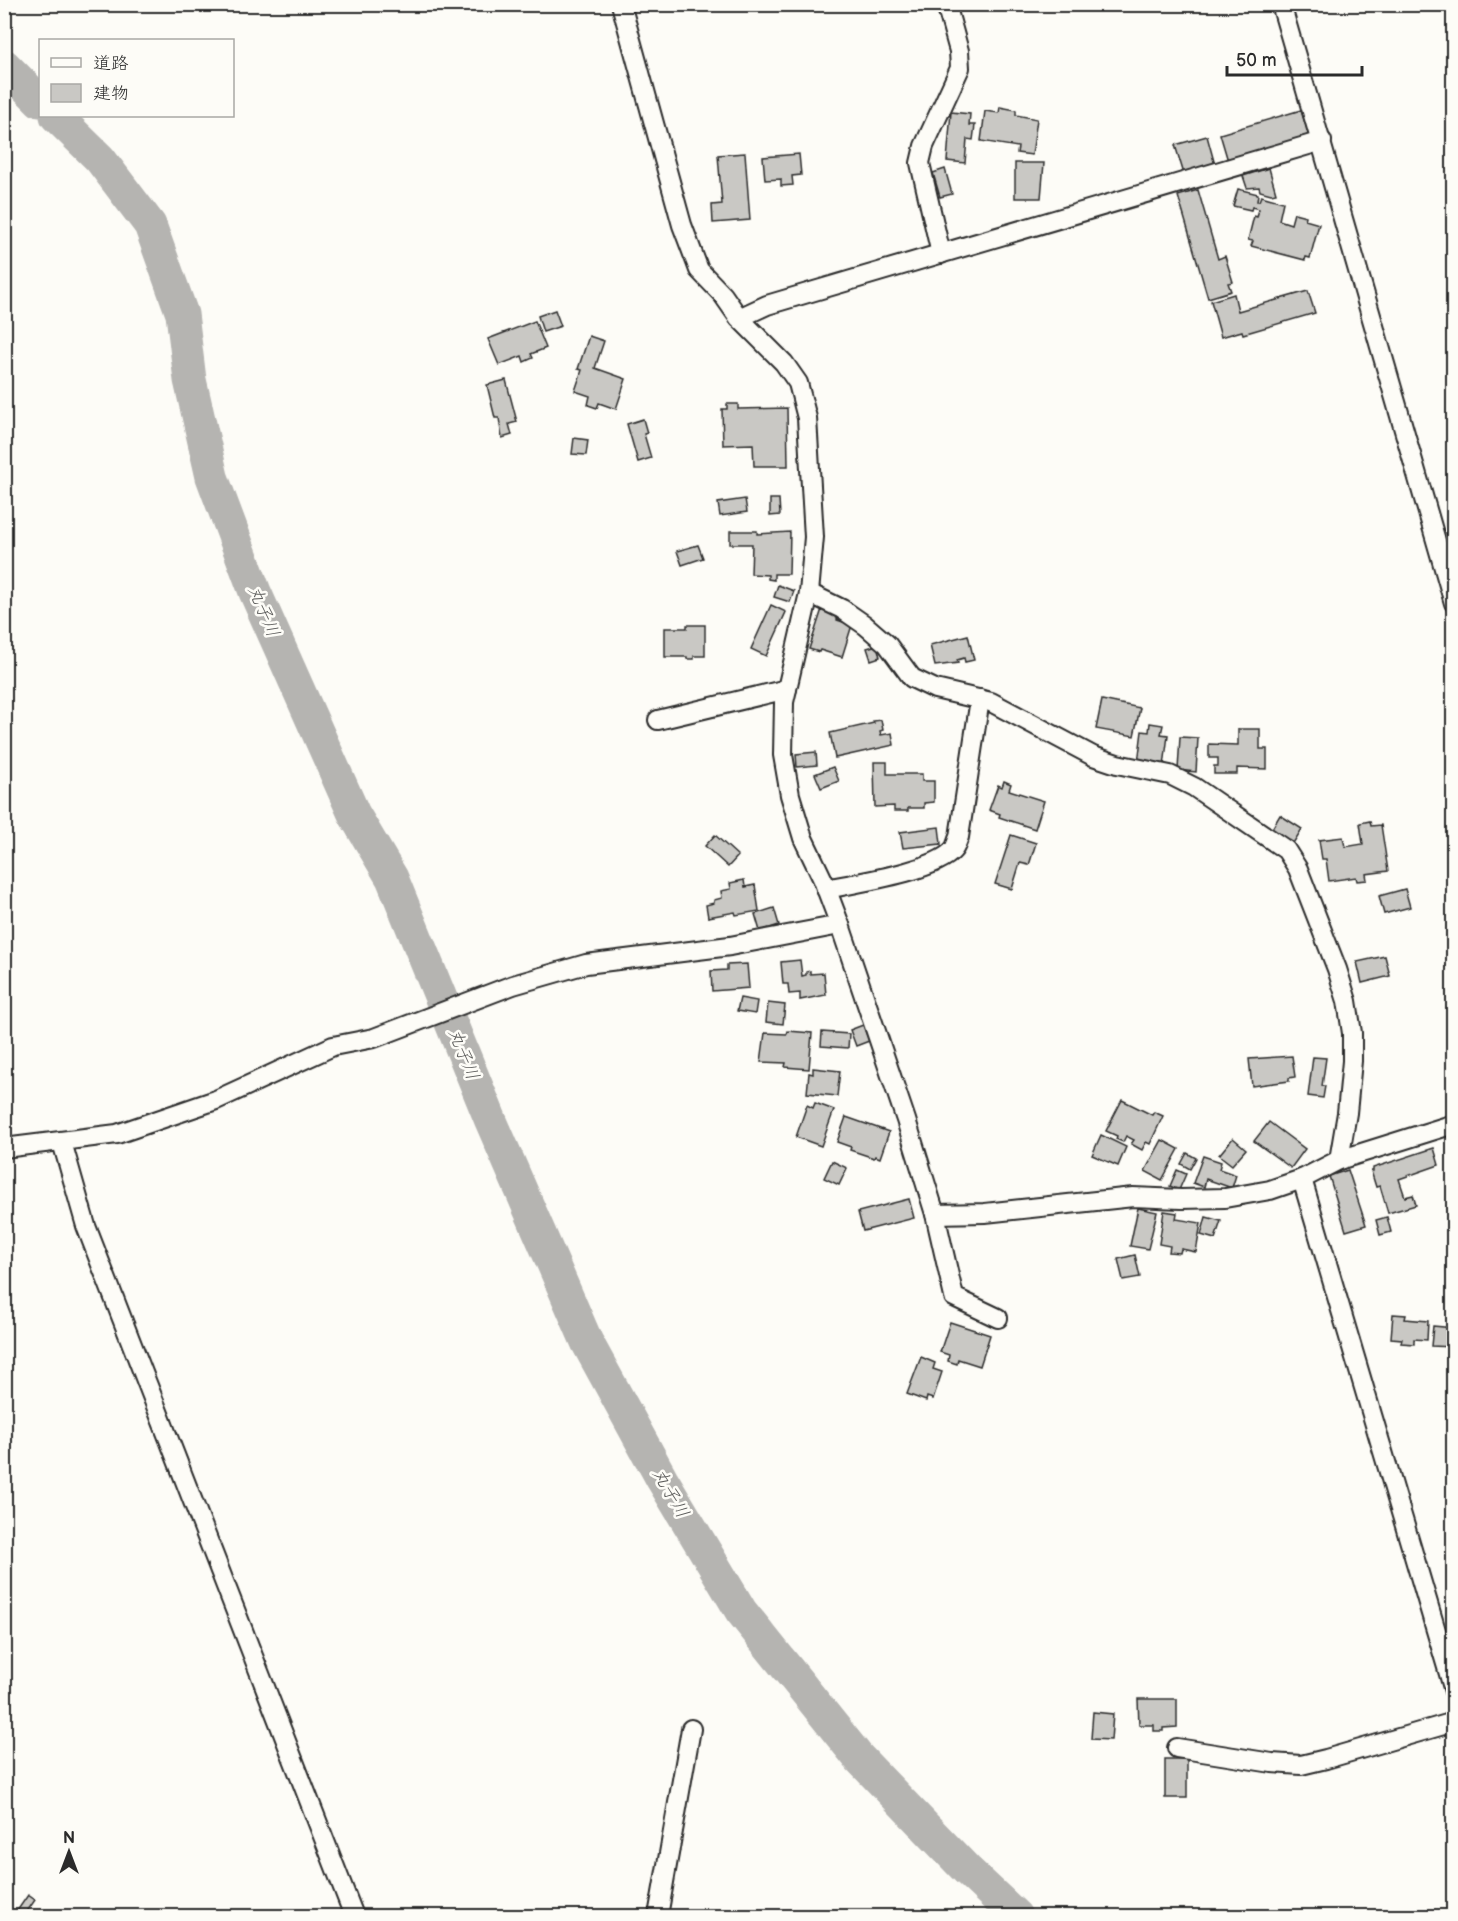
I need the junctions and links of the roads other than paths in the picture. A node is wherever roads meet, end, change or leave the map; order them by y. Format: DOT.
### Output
graph roads {
  1 [pos="621,4"];
  2 [pos="946,4"];
  3 [pos="1281,4"];
  4 [pos="1322,141"];
  5 [pos="941,254"];
  6 [pos="739,318"];
  7 [pos="808,594"];
  8 [pos="1454,603"];
  9 [pos="787,689"];
  10 [pos="980,699"];
  11 [pos="658,720"];
  12 [pos="826,890"];
  13 [pos="840,925"];
  14 [pos="1454,1124"];
  15 [pos="62,1142"];
  16 [pos="4,1148"];
  17 [pos="1339,1160"];
  18 [pos="1302,1179"];
  19 [pos="935,1214"];
  20 [pos="998,1318"];
  21 [pos="1454,1691"];
  22 [pos="1454,1722"];
  23 [pos="691,1730"];
  24 [pos="1177,1748"];
  25 [pos="354,1917"];
  26 [pos="658,1917"];
  1 -- 6 [label="street"];
  2 -- 5 [label="street"];
  3 -- 4 [label="street"];
  4 -- 5 [label="street"];
  4 -- 8 [label="street"];
  5 -- 6 [label="street"];
  6 -- 7 [label="street"];
  7 -- 9 [label="street"];
  7 -- 10 [label="street"];
  9 -- 11 [label="street"];
  9 -- 12 [label="street"];
  10 -- 12 [label="street"];
  10 -- 17 [label="street"];
  12 -- 13 [label="street"];
  13 -- 15 [label="street"];
  13 -- 19 [label="street"];
  14 -- 17 [label="street"];
  15 -- 16 [label="street"];
  15 -- 25 [label="street"];
  17 -- 18 [label="street"];
  18 -- 19 [label="street"];
  18 -- 21 [label="street"];
  19 -- 20 [label="street"];
  22 -- 24 [label="street"];
  23 -- 26 [label="street"];
}
